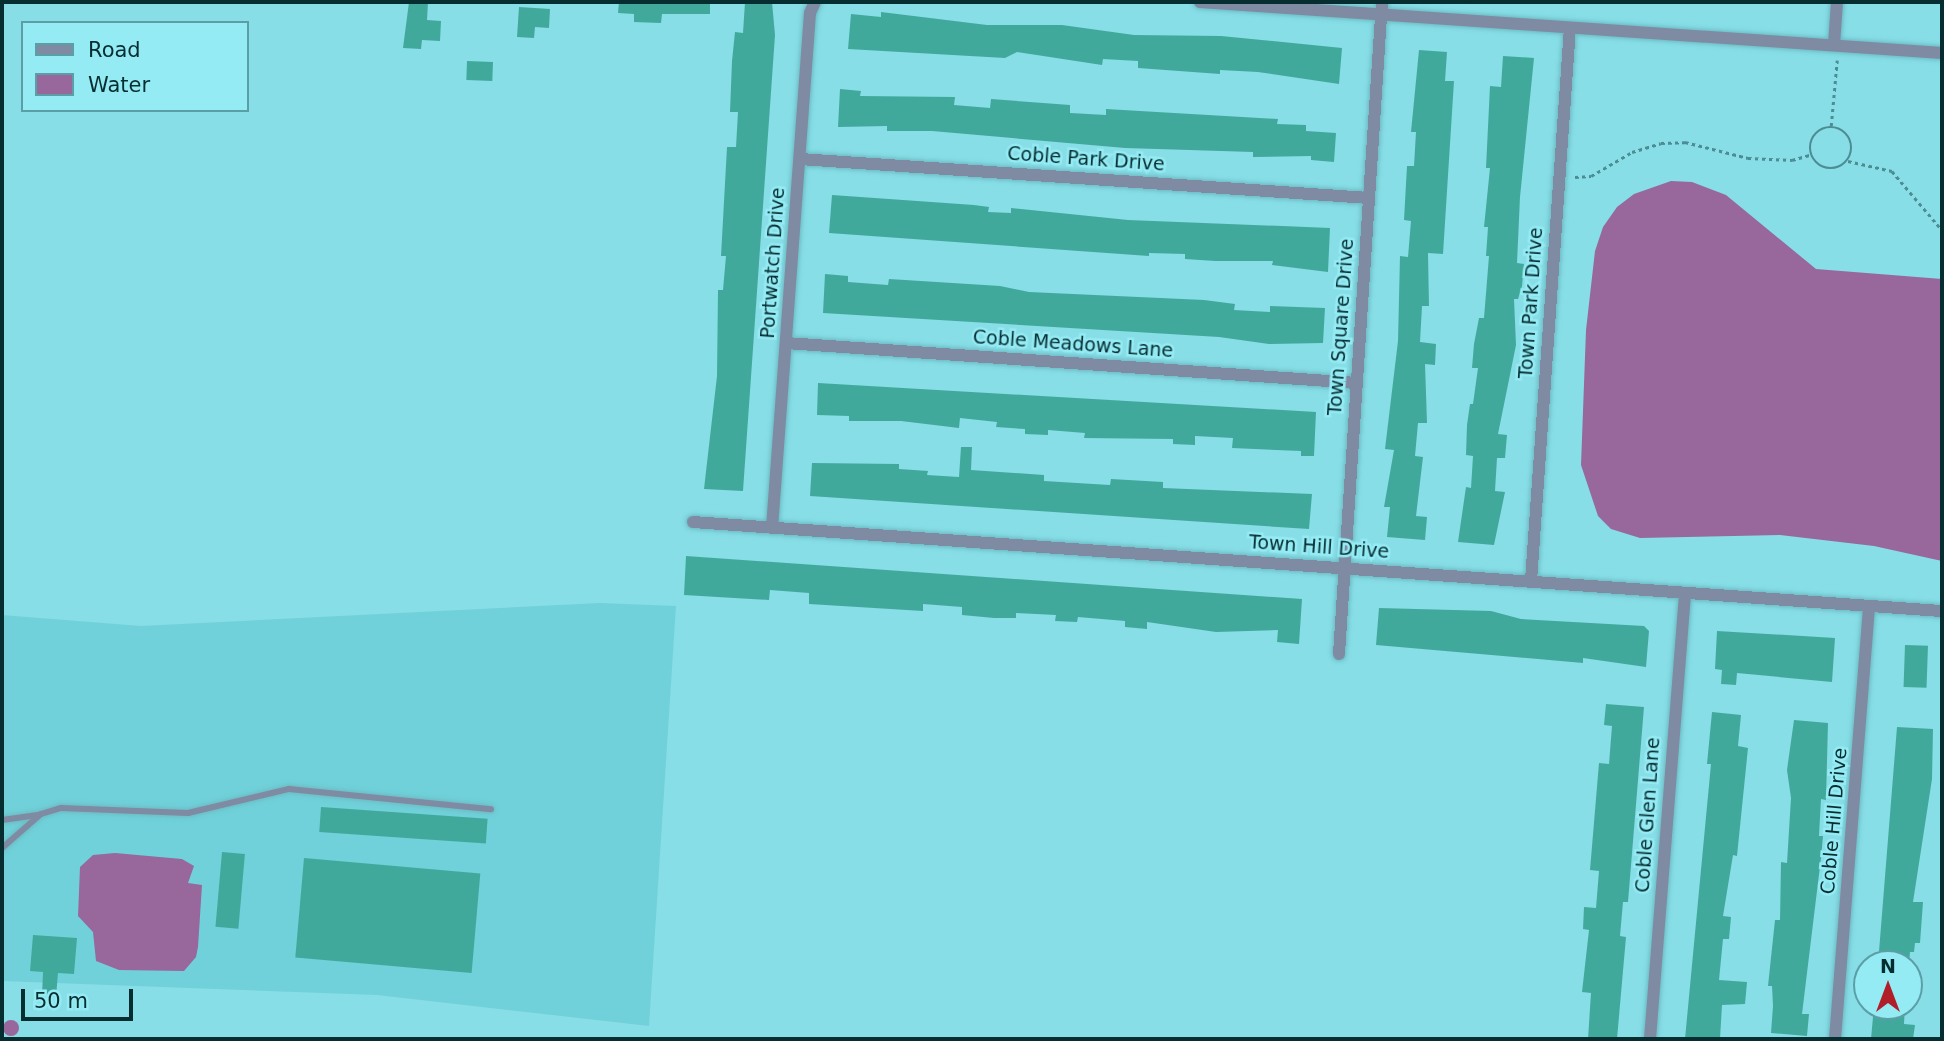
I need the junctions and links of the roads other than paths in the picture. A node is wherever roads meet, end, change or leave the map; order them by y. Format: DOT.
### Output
graph roads {
  1 [pos="815,2"];
  2 [pos="1200,2"];
  3 [pos="1837,2"];
  4 [pos="1381,8"];
  5 [pos="1570,28"];
  6 [pos="1834,46"];
  7 [pos="1942,53"];
  8 [pos="800,159"];
  9 [pos="1369,198"];
  10 [pos="786,343"];
  11 [pos="1357,383"];
  12 [pos="693,522"];
  13 [pos="772,528"];
  14 [pos="1345,568"];
  15 [pos="1531,581"];
  16 [pos="1685,593"];
  17 [pos="1870,606"];
  18 [pos="1942,611"];
  19 [pos="1339,654"];
  20 [pos="491,809"];
  21 [pos="41,814"];
  22 [pos="2,820"];
  23 [pos="2,848"];
  24 [pos="1650,1039"];
  25 [pos="1836,1039"];
  1 -- 8 [label="street, Portwatch Drive"];
  2 -- 4 [label="street"];
  3 -- 6 [label="street"];
  4 -- 5 [label="street"];
  4 -- 9 [label="street, Town Square Drive"];
  5 -- 6 [label="street"];
  5 -- 15 [label="street, Town Park Drive"];
  6 -- 7 [label="street"];
  8 -- 9 [label="street, Coble Park Drive"];
  8 -- 10 [label="street, Portwatch Drive"];
  9 -- 11 [label="street, Town Square Drive"];
  10 -- 11 [label="street, Coble Meadows Lane"];
  10 -- 13 [label="street, Portwatch Drive"];
  11 -- 14 [label="street, Town Square Drive"];
  12 -- 13 [label="street, Town Hill Drive"];
  13 -- 14 [label="street, Town Hill Drive"];
  14 -- 15 [label="street, Town Hill Drive"];
  14 -- 19 [label="street, Town Square Drive"];
  15 -- 16 [label="street, Town Hill Drive"];
  16 -- 17 [label="street, Town Hill Drive"];
  16 -- 24 [label="street, Coble Glen Lane"];
  17 -- 18 [label="street, Town Hill Drive"];
  17 -- 25 [label="street, Coble Hill Drive"];
  20 -- 21 [label="lane"];
  21 -- 22 [label="lane"];
  21 -- 23 [label="lane"];
}
